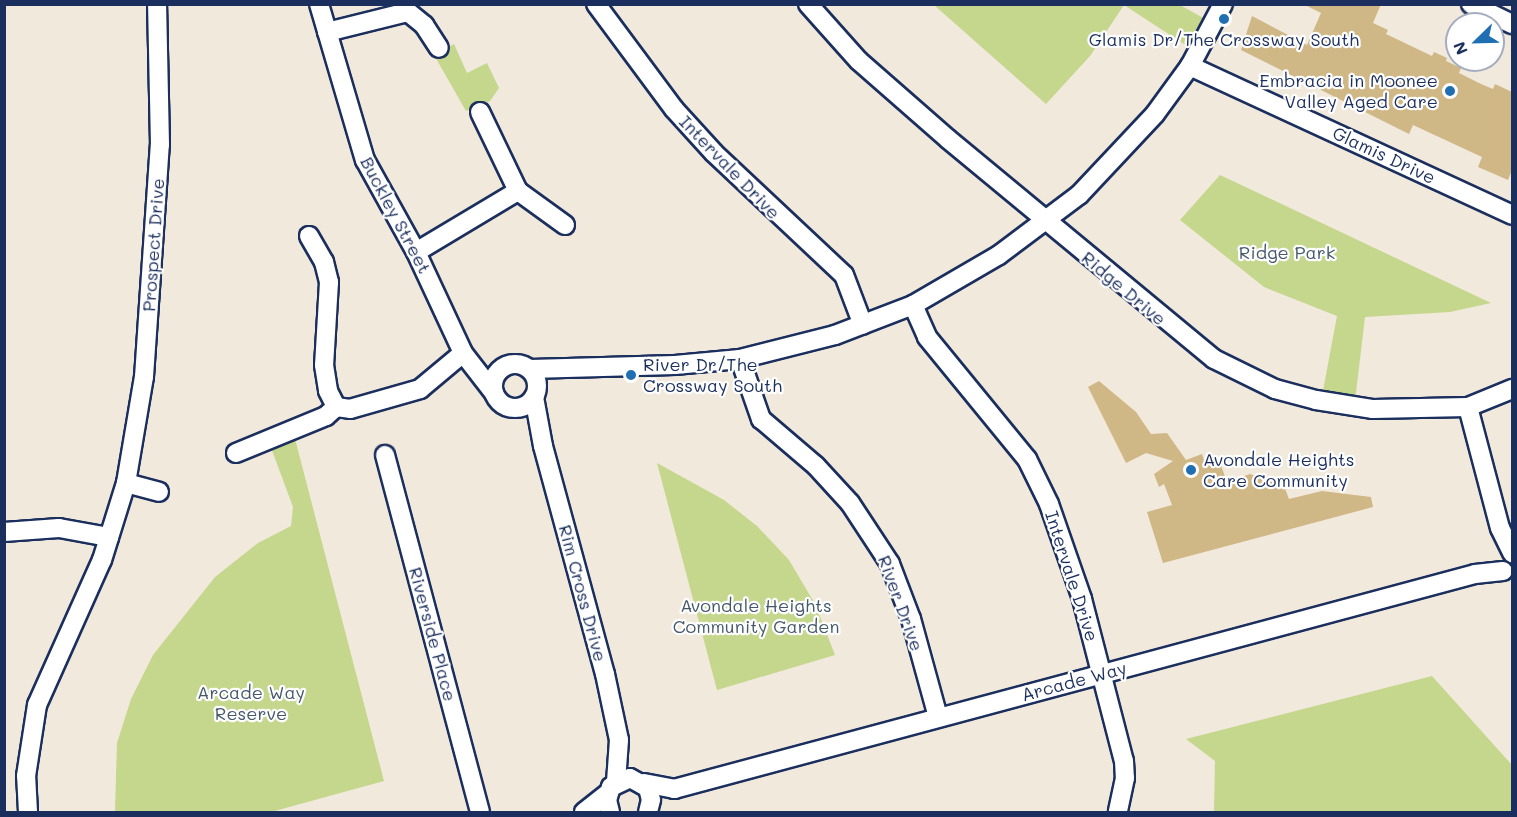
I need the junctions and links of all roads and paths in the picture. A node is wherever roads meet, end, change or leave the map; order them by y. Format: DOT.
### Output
graph roads {
  1 [pos="157,4"];
  2 [pos="319,4"];
  3 [pos="596,4"];
  4 [pos="808,4"];
  5 [pos="1223,4"];
  6 [pos="1471,4"];
  7 [pos="399,8"];
  8 [pos="1512,24"];
  9 [pos="327,32"];
  10 [pos="439,48"];
  11 [pos="1190,66"];
  12 [pos="480,112"];
  13 [pos="518,191"];
  14 [pos="1512,215"];
  15 [pos="1046,223"];
  16 [pos="565,225"];
  17 [pos="309,236"];
  18 [pos="416,252"];
  19 [pos="913,305"];
  20 [pos="863,325"];
  21 [pos="463,353"];
  22 [pos="740,359"];
  23 [pos="503,367"];
  24 [pos="566,367"];
  25 [pos="530,369"];
  26 [pos="1512,389"];
  27 [pos="494,393"];
  28 [pos="535,394"];
  29 [pos="336,407"];
  30 [pos="1468,407"];
  31 [pos="510,408"];
  32 [pos="543,446"];
  33 [pos="236,453"];
  34 [pos="385,455"];
  35 [pos="126,483"];
  36 [pos="159,492"];
  37 [pos="4,532"];
  38 [pos="109,537"];
  39 [pos="1508,566"];
  40 [pos="1102,673"];
  41 [pos="938,717"];
  42 [pos="619,740"];
  43 [pos="640,781"];
  44 [pos="612,787"];
  45 [pos="674,789"];
  46 [pos="649,811"];
  47 [pos="28,813"];
  48 [pos="480,813"];
  49 [pos="584,813"];
  50 [pos="610,813"];
  51 [pos="1118,813"];
  1 -- 35 [label="street, Prospect Drive"];
  2 -- 9 [label="street, Buckley Street"];
  3 -- 20 [label="street, Intervale Drive"];
  4 -- 15 [label="street, Ridge Drive"];
  5 -- 11 [label="street"];
  6 -- 8 [label="street"];
  7 -- 9 [label="street"];
  7 -- 10 [label="street"];
  9 -- 18 [label="street, Buckley Street"];
  11 -- 14 [label="street, Glamis Drive"];
  11 -- 15 [label="street"];
  12 -- 13 [label="street"];
  13 -- 16 [label="street"];
  13 -- 18 [label="street"];
  15 -- 19 [label="street"];
  15 -- 30 [label="street, Ridge Drive"];
  17 -- 29 [label="street"];
  18 -- 21 [label="street, Buckley Street"];
  19 -- 20 [label="street"];
  19 -- 40 [label="street, Intervale Drive"];
  20 -- 22 [label="street"];
  21 -- 23 [label="street"];
  21 -- 27 [label="street, Buckley Street"];
  21 -- 29 [label="street"];
  22 -- 24 [label="street"];
  22 -- 41 [label="street, River Drive"];
  23 -- 25 [label="street"];
  23 -- 27 [label="street"];
  24 -- 25 [label="street"];
  24 -- 28 [label="street"];
  25 -- 28 [label="street"];
  26 -- 30 [label="street, Ridge Drive"];
  27 -- 31 [label="street"];
  28 -- 31 [label="street"];
  28 -- 32 [label="street, Rim Cross Drive"];
  29 -- 33 [label="street"];
  30 -- 39 [label="street"];
  31 -- 32 [label="street, Rim Cross Drive"];
  32 -- 42 [label="street, Rim Cross Drive"];
  34 -- 48 [label="street, Riverside Place"];
  35 -- 36 [label="street"];
  35 -- 38 [label="street, Prospect Drive"];
  37 -- 38 [label="street"];
  38 -- 47 [label="street, Prospect Drive"];
  39 -- 40 [label="street, Arcade Way"];
  40 -- 41 [label="street, Arcade Way"];
  40 -- 51 [label="street, Intervale Drive"];
  41 -- 45 [label="street, Arcade Way"];
  42 -- 43 [label="street, Rim Cross Drive"];
  42 -- 44 [label="street, Rim Cross Drive"];
  43 -- 44 [label="street, Arcade Way"];
  43 -- 45 [label="street, Arcade Way"];
  43 -- 46 [label="street, Rim Cross Drive"];
  44 -- 49 [label="street"];
  44 -- 50 [label="street, Rim Cross Drive"];
  45 -- 46 [label="street, Arcade Way"];
}
